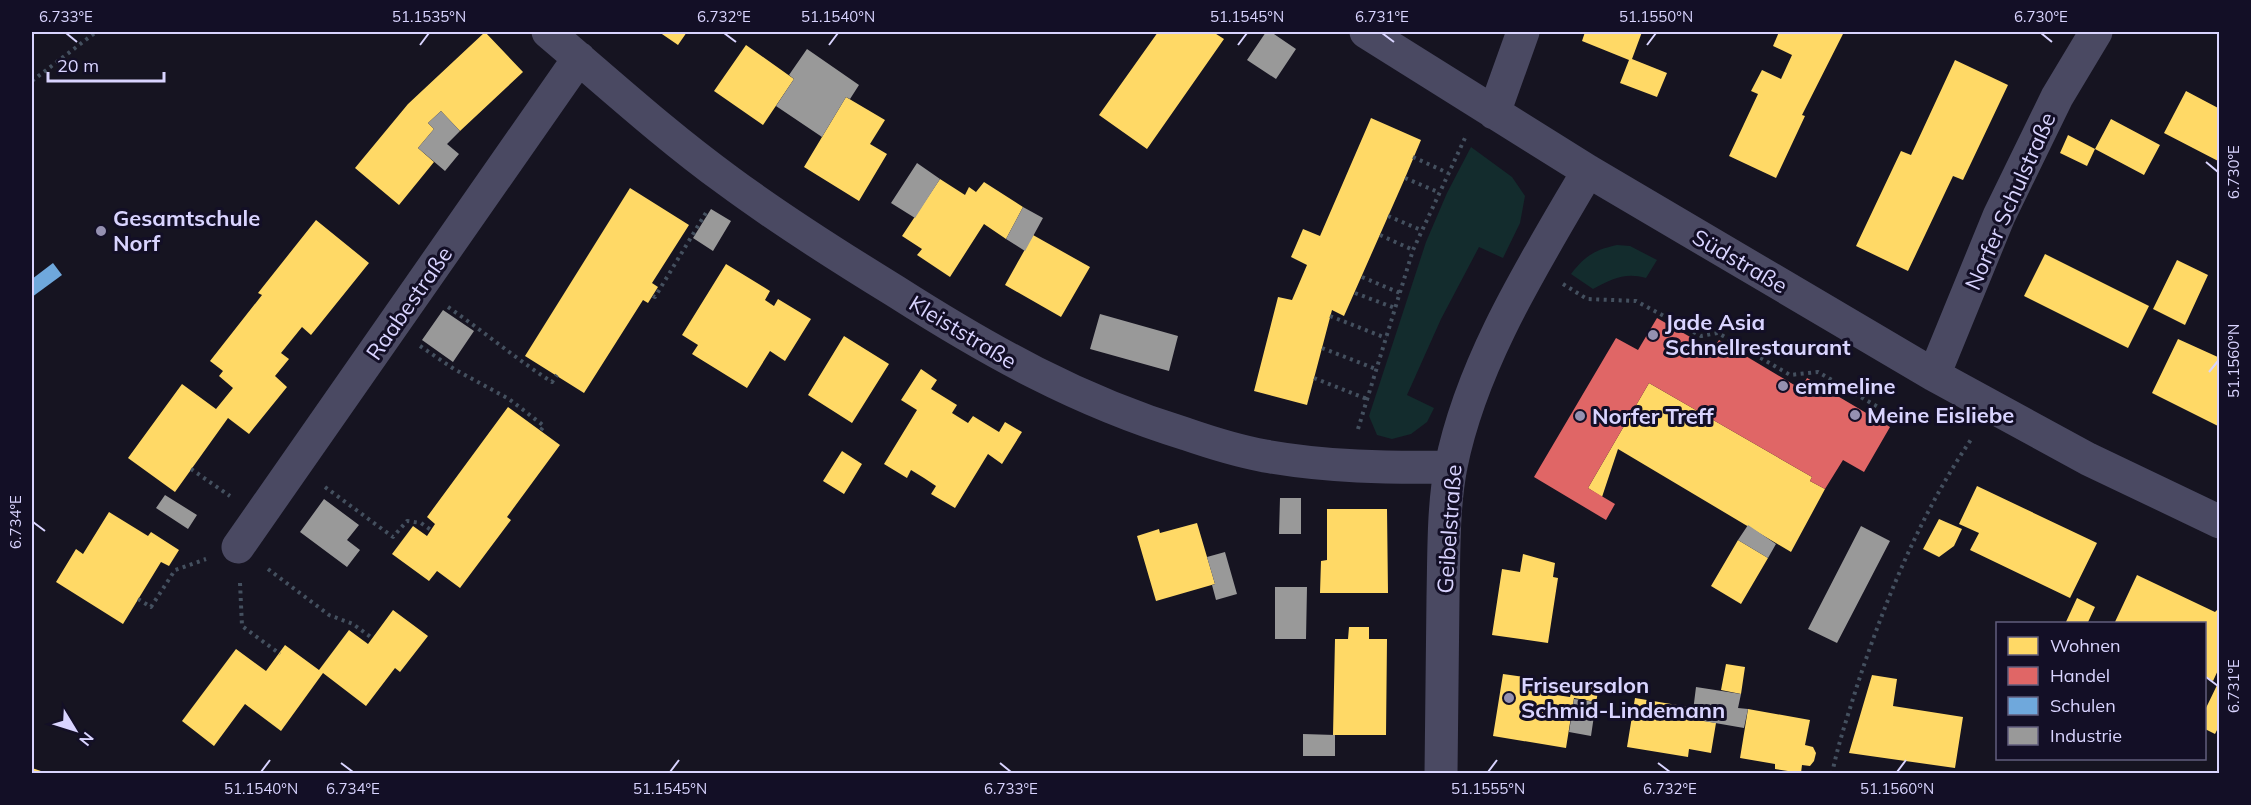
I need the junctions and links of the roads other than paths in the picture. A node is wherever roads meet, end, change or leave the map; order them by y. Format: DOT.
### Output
graph roads {
  1 [pos="548,32"];
  2 [pos="1366,32"];
  3 [pos="1523,32"];
  4 [pos="2096,32"];
  5 [pos="579,58"];
  6 [pos="1487,109"];
  7 [pos="1588,171"];
  8 [pos="1934,375"];
  9 [pos="1451,466"];
  10 [pos="2220,522"];
  11 [pos="238,547"];
  12 [pos="1447,773"];
  1 -- 5 [label="street, Kleiststraße"];
  2 -- 6 [label="street, Südstraße"];
  3 -- 6 [label="street"];
  4 -- 8 [label="street, Norfer Schulstraße"];
  5 -- 9 [label="street, Kleiststraße"];
  5 -- 11 [label="street, Raabestraße"];
  6 -- 7 [label="street, Südstraße"];
  7 -- 8 [label="street, Südstraße"];
  7 -- 9 [label="street, Geibelstraße"];
  8 -- 10 [label="street, Südstraße"];
  9 -- 12 [label="street, Geibelstraße"];
}
